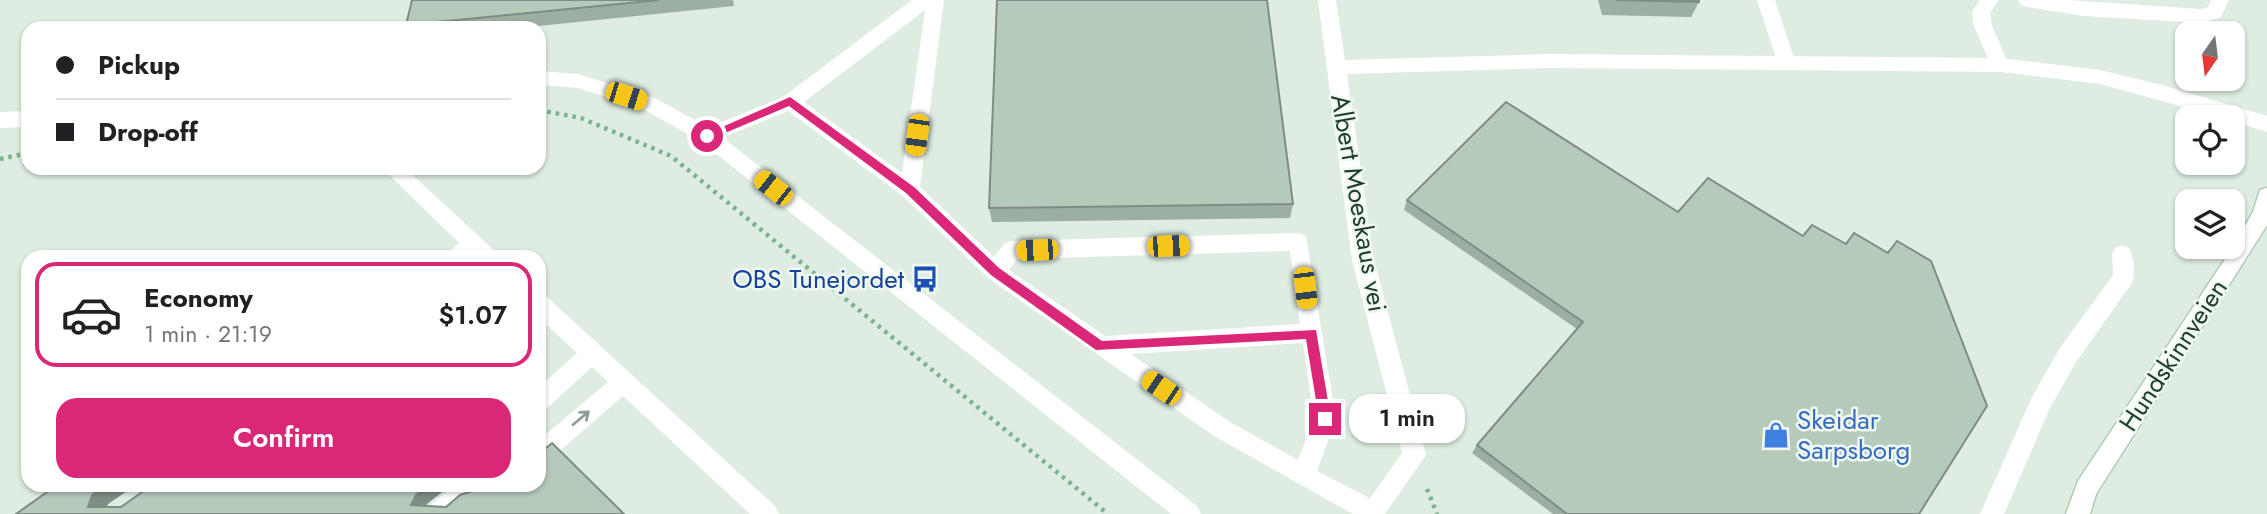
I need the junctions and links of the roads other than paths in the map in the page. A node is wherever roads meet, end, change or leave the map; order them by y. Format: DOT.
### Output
graph roads {
  1 [pos="925,0"];
  2 [pos="935,0"];
  3 [pos="1327,0"];
  4 [pos="1766,0"];
  5 [pos="1990,0"];
  6 [pos="2026,0"];
  7 [pos="2220,0"];
  8 [pos="1786,61"];
  9 [pos="2000,65"];
  10 [pos="1336,66"];
  11 [pos="546,78"];
  12 [pos="790,102"];
  13 [pos="21,119"];
  14 [pos="0,120"];
  15 [pos="2267,124"];
  16 [pos="707,136"];
  17 [pos="400,175"];
  18 [pos="910,190"];
  19 [pos="2267,196"];
  20 [pos="481,250"];
  21 [pos="2122,254"];
  22 [pos="995,272"];
  23 [pos="546,310"];
  24 [pos="1311,333"];
  25 [pos="1100,346"];
  26 [pos="593,353"];
  27 [pos="624,382"];
  28 [pos="546,395"];
  29 [pos="546,448"];
  30 [pos="1304,476"];
  31 [pos="460,492"];
  32 [pos="1372,513"];
  33 [pos="437,514"];
  34 [pos="767,514"];
  35 [pos="1189,514"];
  36 [pos="1993,514"];
  37 [pos="2078,514"];
  1 -- 12 [label="street"];
  2 -- 18 [label="street"];
  3 -- 10 [label="street, Albert Moeskaus vei"];
  4 -- 8 [label="street"];
  5 -- 9 [label="street"];
  6 -- 7 [label="street"];
  8 -- 9 [label="street"];
  8 -- 10 [label="street"];
  9 -- 15 [label="street"];
  10 -- 32 [label="street, Albert Moeskaus vei"];
  11 -- 16 [label="street"];
  12 -- 16 [label="street"];
  12 -- 18 [label="street"];
  13 -- 14 [label="street"];
  16 -- 35 [label="street"];
  17 -- 20 [label="street"];
  18 -- 22 [label="street"];
  19 -- 37 [label="street, Hundskinnveien"];
  21 -- 36 [label="street"];
  22 -- 24 [label="street"];
  22 -- 25 [label="street"];
  23 -- 26 [label="street"];
  24 -- 25 [label="street"];
  24 -- 30 [label="street"];
  25 -- 30 [label="street"];
  26 -- 27 [label="street"];
  26 -- 28 [label="street"];
  29 -- 27 [label="street, one-way"];
  27 -- 34 [label="street"];
  30 -- 32 [label="street"];
  31 -- 33 [label="street"];
}
